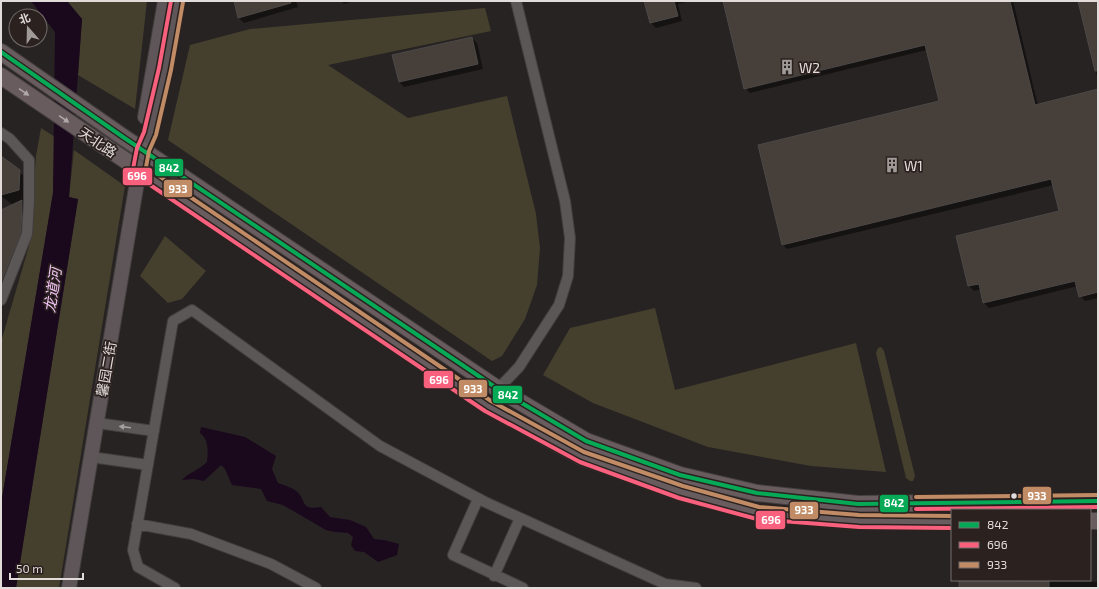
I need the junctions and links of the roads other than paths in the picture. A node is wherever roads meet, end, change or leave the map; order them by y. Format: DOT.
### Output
graph roads {
  1 [pos="165,1"];
  2 [pos="177,1"];
  3 [pos="516,1"];
  4 [pos="1,52"];
  5 [pos="1,76"];
  6 [pos="1,133"];
  7 [pos="143,149"];
  8 [pos="139,170"];
  9 [pos="1,300"];
  10 [pos="498,389"];
  11 [pos="97,424"];
  12 [pos="154,431"];
  13 [pos="91,457"];
  14 [pos="148,465"];
  15 [pos="478,499"];
  16 [pos="1098,501"];
  17 [pos="520,518"];
  18 [pos="951,522"];
  19 [pos="137,524"];
  20 [pos="494,576"];
  21 [pos="520,587"];
  22 [pos="68,588"];
  23 [pos="175,588"];
  24 [pos="316,588"];
  25 [pos="696,588"];
  1 -- 7 [label="street"];
  2 -- 7 [label="street"];
  3 -- 10 [label="street"];
  4 -- 7 [label="main road, 天北路"];
  5 -- 8 [label="main road, 天北路, one-way"];
  6 -- 9 [label="street"];
  7 -- 8 [label="street, 馨园二街"];
  7 -- 10 [label="main road, 天北路"];
  8 -- 11 [label="street, 馨园二街"];
  8 -- 18 [label="main road, 天北路"];
  10 -- 16 [label="main road, 天北路"];
  12 -- 11 [label="street, one-way"];
  11 -- 13 [label="street, 馨园二街"];
  12 -- 14 [label="street"];
  12 -- 15 [label="street"];
  13 -- 14 [label="street"];
  13 -- 22 [label="street, 馨园二街"];
  14 -- 19 [label="street"];
  15 -- 17 [label="street"];
  15 -- 20 [label="street"];
  17 -- 20 [label="street"];
  17 -- 25 [label="street"];
  19 -- 23 [label="street"];
  19 -- 24 [label="street"];
  20 -- 21 [label="street"];
}
